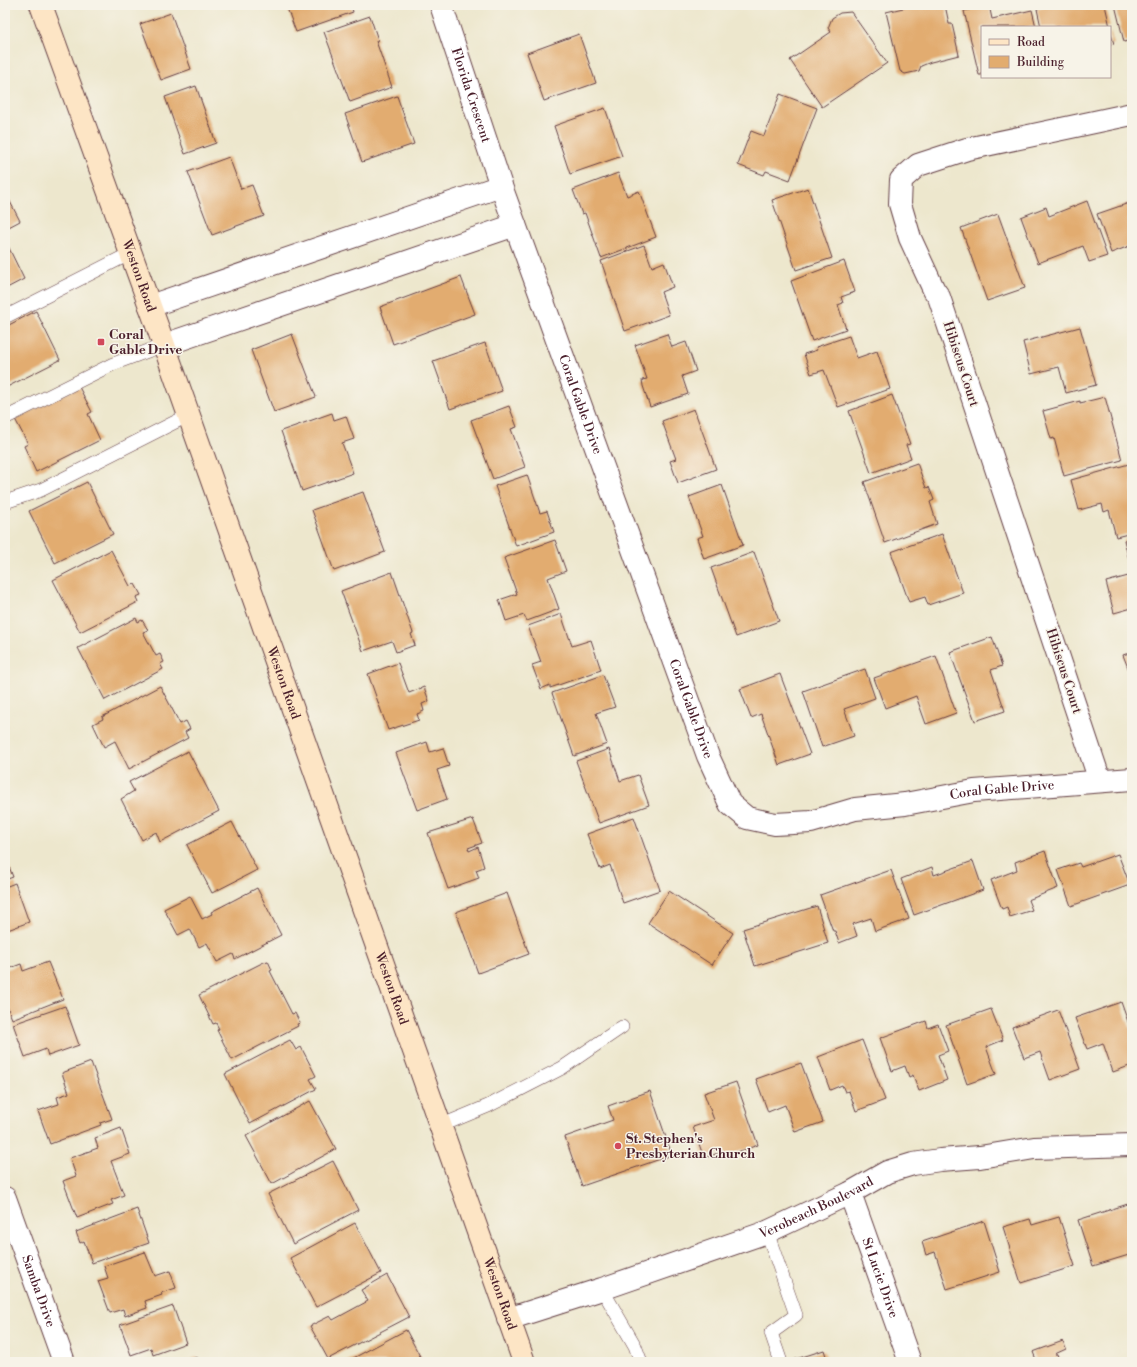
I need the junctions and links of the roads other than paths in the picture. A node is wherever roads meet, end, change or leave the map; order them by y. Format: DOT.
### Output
graph roads {
  1 [pos="41,5"];
  2 [pos="441,5"];
  3 [pos="1132,114"];
  4 [pos="501,186"];
  5 [pos="515,225"];
  6 [pos="131,254"];
  7 [pos="150,306"];
  8 [pos="5,317"];
  9 [pos="164,345"];
  10 [pos="189,415"];
  11 [pos="5,418"];
  12 [pos="5,502"];
  13 [pos="1132,779"];
  14 [pos="1100,781"];
  15 [pos="622,1027"];
  16 [pos="440,1126"];
  17 [pos="1132,1145"];
  18 [pos="850,1193"];
  19 [pos="5,1198"];
  20 [pos="767,1232"];
  21 [pos="602,1289"];
  22 [pos="508,1319"];
  23 [pos="64,1362"];
  24 [pos="524,1362"];
  25 [pos="641,1362"];
  26 [pos="781,1362"];
  27 [pos="910,1362"];
  1 -- 6 [label="main road, Weston Road"];
  2 -- 4 [label="street, Florida Crescent"];
  3 -- 14 [label="street, Hibiscus Court"];
  4 -- 5 [label="street, Coral Gable Drive"];
  4 -- 7 [label="street"];
  5 -- 9 [label="street"];
  5 -- 14 [label="street, Coral Gable Drive"];
  6 -- 7 [label="main road, Weston Road"];
  6 -- 8 [label="lane"];
  7 -- 9 [label="main road, Weston Road"];
  9 -- 10 [label="main road, Weston Road"];
  9 -- 11 [label="lane"];
  10 -- 12 [label="lane"];
  10 -- 16 [label="main road, Weston Road"];
  13 -- 14 [label="street, Coral Gable Drive"];
  15 -- 16 [label="lane"];
  16 -- 22 [label="main road, Weston Road"];
  17 -- 18 [label="street, Verobeach Boulevard"];
  18 -- 20 [label="street, Verobeach Boulevard"];
  18 -- 27 [label="street, St Lucie Drive"];
  19 -- 23 [label="street, Samba Drive"];
  20 -- 21 [label="street, Verobeach Boulevard"];
  20 -- 26 [label="lane"];
  21 -- 22 [label="street, Verobeach Boulevard"];
  21 -- 25 [label="lane"];
  22 -- 24 [label="main road, Weston Road"];
}
